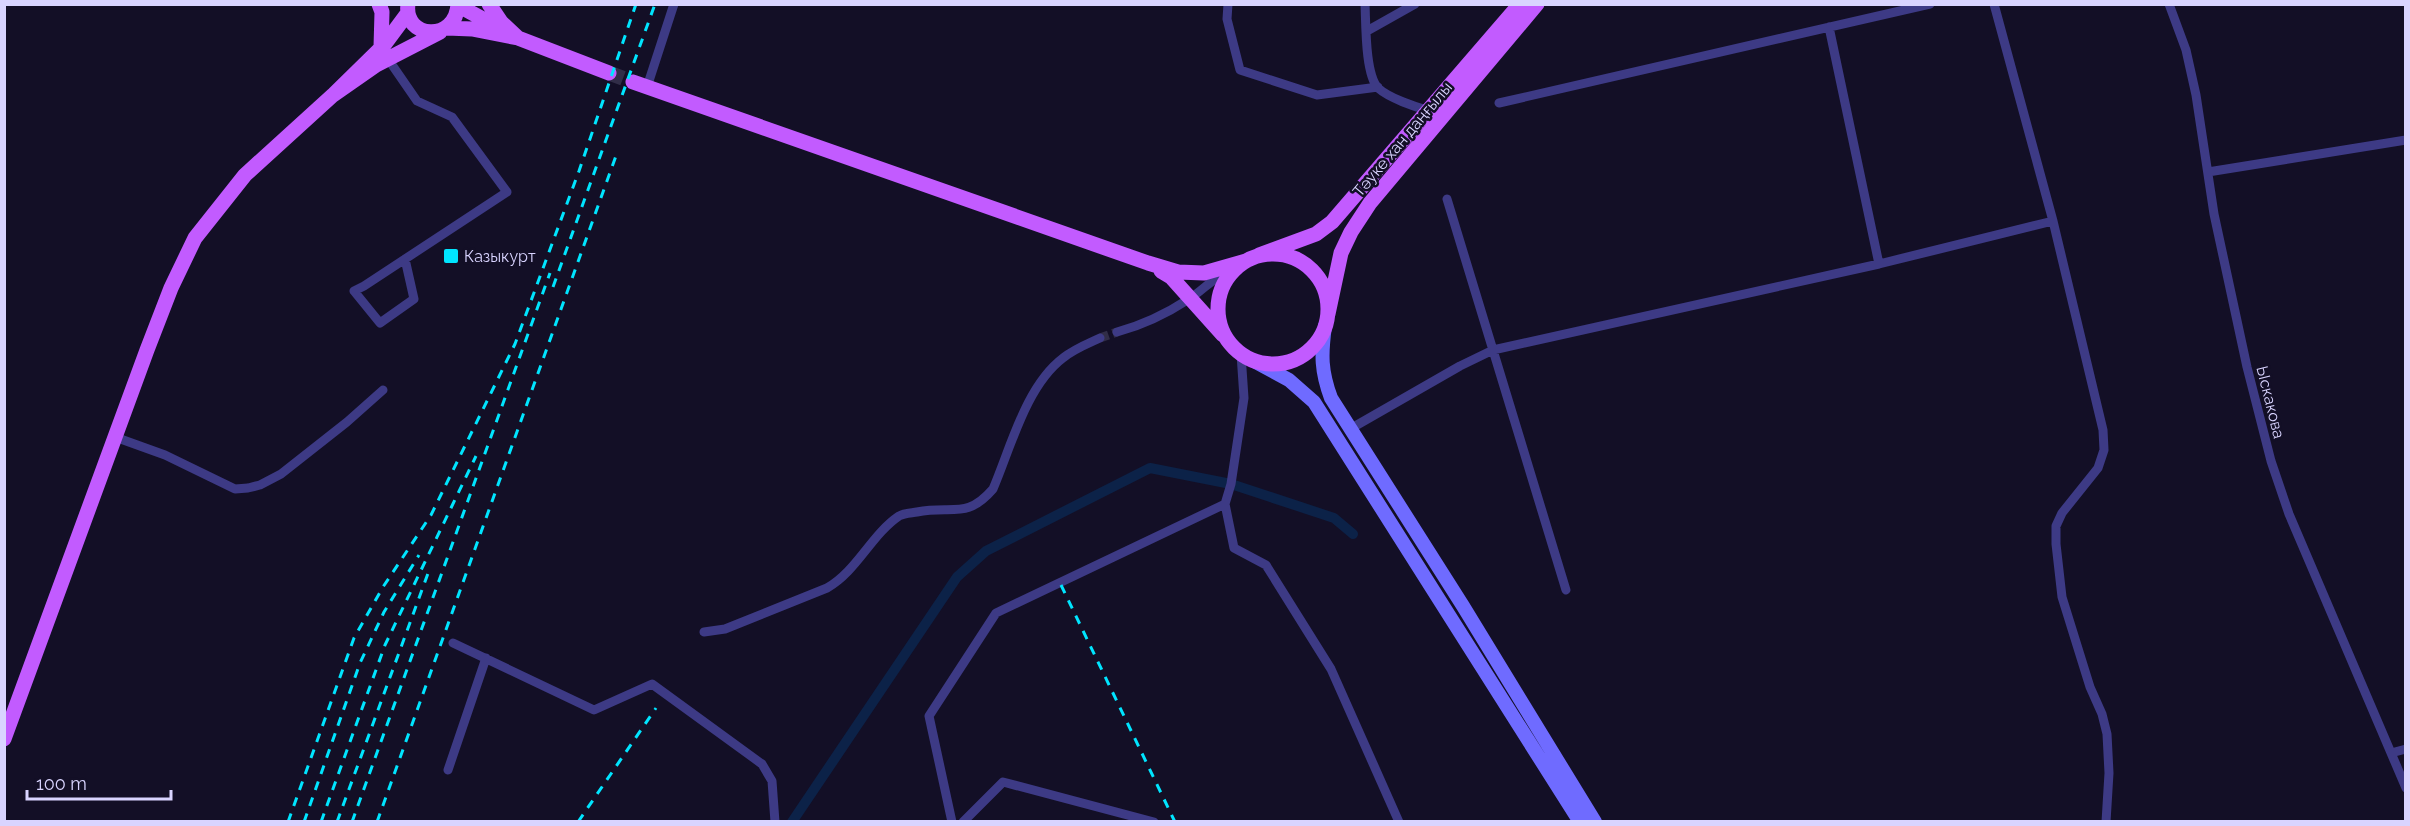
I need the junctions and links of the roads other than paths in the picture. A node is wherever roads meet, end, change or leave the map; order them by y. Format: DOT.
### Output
graph roads {
  1 [pos="380,4"];
  2 [pos="489,4"];
  3 [pos="674,4"];
  4 [pos="1228,4"];
  5 [pos="1365,4"];
  6 [pos="1415,4"];
  7 [pos="1520,4"];
  8 [pos="1537,4"];
  9 [pos="1876,4"];
  10 [pos="1930,4"];
  11 [pos="1994,4"];
  12 [pos="2169,4"];
  13 [pos="459,5"];
  14 [pos="405,8"];
  15 [pos="1879,16"];
  16 [pos="1829,27"];
  17 [pos="443,30"];
  18 [pos="1367,31"];
  19 [pos="486,32"];
  20 [pos="518,38"];
  21 [pos="406,49"];
  22 [pos="384,53"];
  23 [pos="609,73"];
  24 [pos="640,84"];
  25 [pos="1378,87"];
  26 [pos="1499,103"];
  27 [pos="1430,111"];
  28 [pos="2406,140"];
  29 [pos="2208,172"];
  30 [pos="1358,193"];
  31 [pos="1447,199"];
  32 [pos="1370,203"];
  33 [pos="2053,221"];
  34 [pos="405,259"];
  35 [pos="1248,261"];
  36 [pos="1148,263"];
  37 [pos="1879,264"];
  38 [pos="1190,298"];
  39 [pos="1327,320"];
  40 [pos="1117,332"];
  41 [pos="1100,338"];
  42 [pos="1229,342"];
  43 [pos="1493,350"];
  44 [pos="1248,357"];
  45 [pos="384,390"];
  46 [pos="1350,429"];
  47 [pos="115,437"];
  48 [pos="1225,504"];
  49 [pos="1566,590"];
  50 [pos="704,632"];
  51 [pos="453,643"];
  52 [pos="486,658"];
  53 [pos="4,739"];
  54 [pos="2406,748"];
  55 [pos="2391,753"];
  56 [pos="448,771"];
  57 [pos="2406,788"];
  58 [pos="775,822"];
  59 [pos="952,822"];
  60 [pos="963,822"];
  61 [pos="1154,822"];
  62 [pos="1399,822"];
  63 [pos="1580,822"];
  64 [pos="1596,822"];
  65 [pos="2106,822"];
  1 -- 22 [label="main road"];
  2 -- 20 [label="main road"];
  3 -- 24 [label="street"];
  4 -- 25 [label="street"];
  5 -- 18 [label="street"];
  6 -- 18 [label="street"];
  7 -- 27 [label="main road, Тәуке хан даңғылы"];
  8 -- 32 [label="main road, Тәуке хан даңғылы"];
  9 -- 15 [label="street"];
  10 -- 15 [label="street"];
  11 -- 33 [label="street"];
  12 -- 29 [label="street, Ыскакова"];
  13 -- 17 [label="main road"];
  13 -- 20 [label="main road"];
  14 -- 17 [label="main road"];
  14 -- 22 [label="main road"];
  15 -- 16 [label="street"];
  16 -- 26 [label="street"];
  16 -- 37 [label="street"];
  17 -- 19 [label="main road"];
  17 -- 21 [label="main road"];
  18 -- 25 [label="street"];
  19 -- 20 [label="main road"];
  19 -- 21 [label="main road"];
  20 -- 23 [label="main road"];
  21 -- 22 [label="main road"];
  22 -- 34 [label="street"];
  22 -- 47 [label="main road"];
  24 -- 36 [label="main road"];
  25 -- 27 [label="street"];
  27 -- 30 [label="main road, Тәуке хан даңғылы"];
  28 -- 29 [label="street"];
  29 -- 55 [label="street, Ыскакова"];
  30 -- 32 [label="main road"];
  30 -- 35 [label="main road, Тәуке хан даңғылы"];
  31 -- 43 [label="street"];
  32 -- 39 [label="main road, Тәуке хан даңғылы"];
  33 -- 37 [label="street"];
  33 -- 65 [label="street"];
  34 -- 34 [label="street"];
  35 -- 36 [label="main road, Тәуке хан даңғылы"];
  35 -- 38 [label="street"];
  35 -- 39 [label="main road"];
  35 -- 42 [label="main road"];
  36 -- 38 [label="main road"];
  37 -- 43 [label="street"];
  38 -- 40 [label="street"];
  38 -- 42 [label="main road"];
  39 -- 44 [label="main road"];
  39 -- 46 [label="main road"];
  41 -- 50 [label="street"];
  42 -- 44 [label="main road"];
  43 -- 46 [label="street"];
  43 -- 49 [label="street"];
  44 -- 48 [label="street"];
  44 -- 63 [label="main road"];
  45 -- 47 [label="street"];
  46 -- 64 [label="main road"];
  47 -- 53 [label="main road"];
  48 -- 59 [label="street"];
  48 -- 62 [label="street"];
  51 -- 52 [label="street"];
  52 -- 56 [label="street"];
  52 -- 58 [label="street"];
  54 -- 55 [label="street"];
  55 -- 57 [label="street, Ыскакова"];
  60 -- 61 [label="street"];
}
